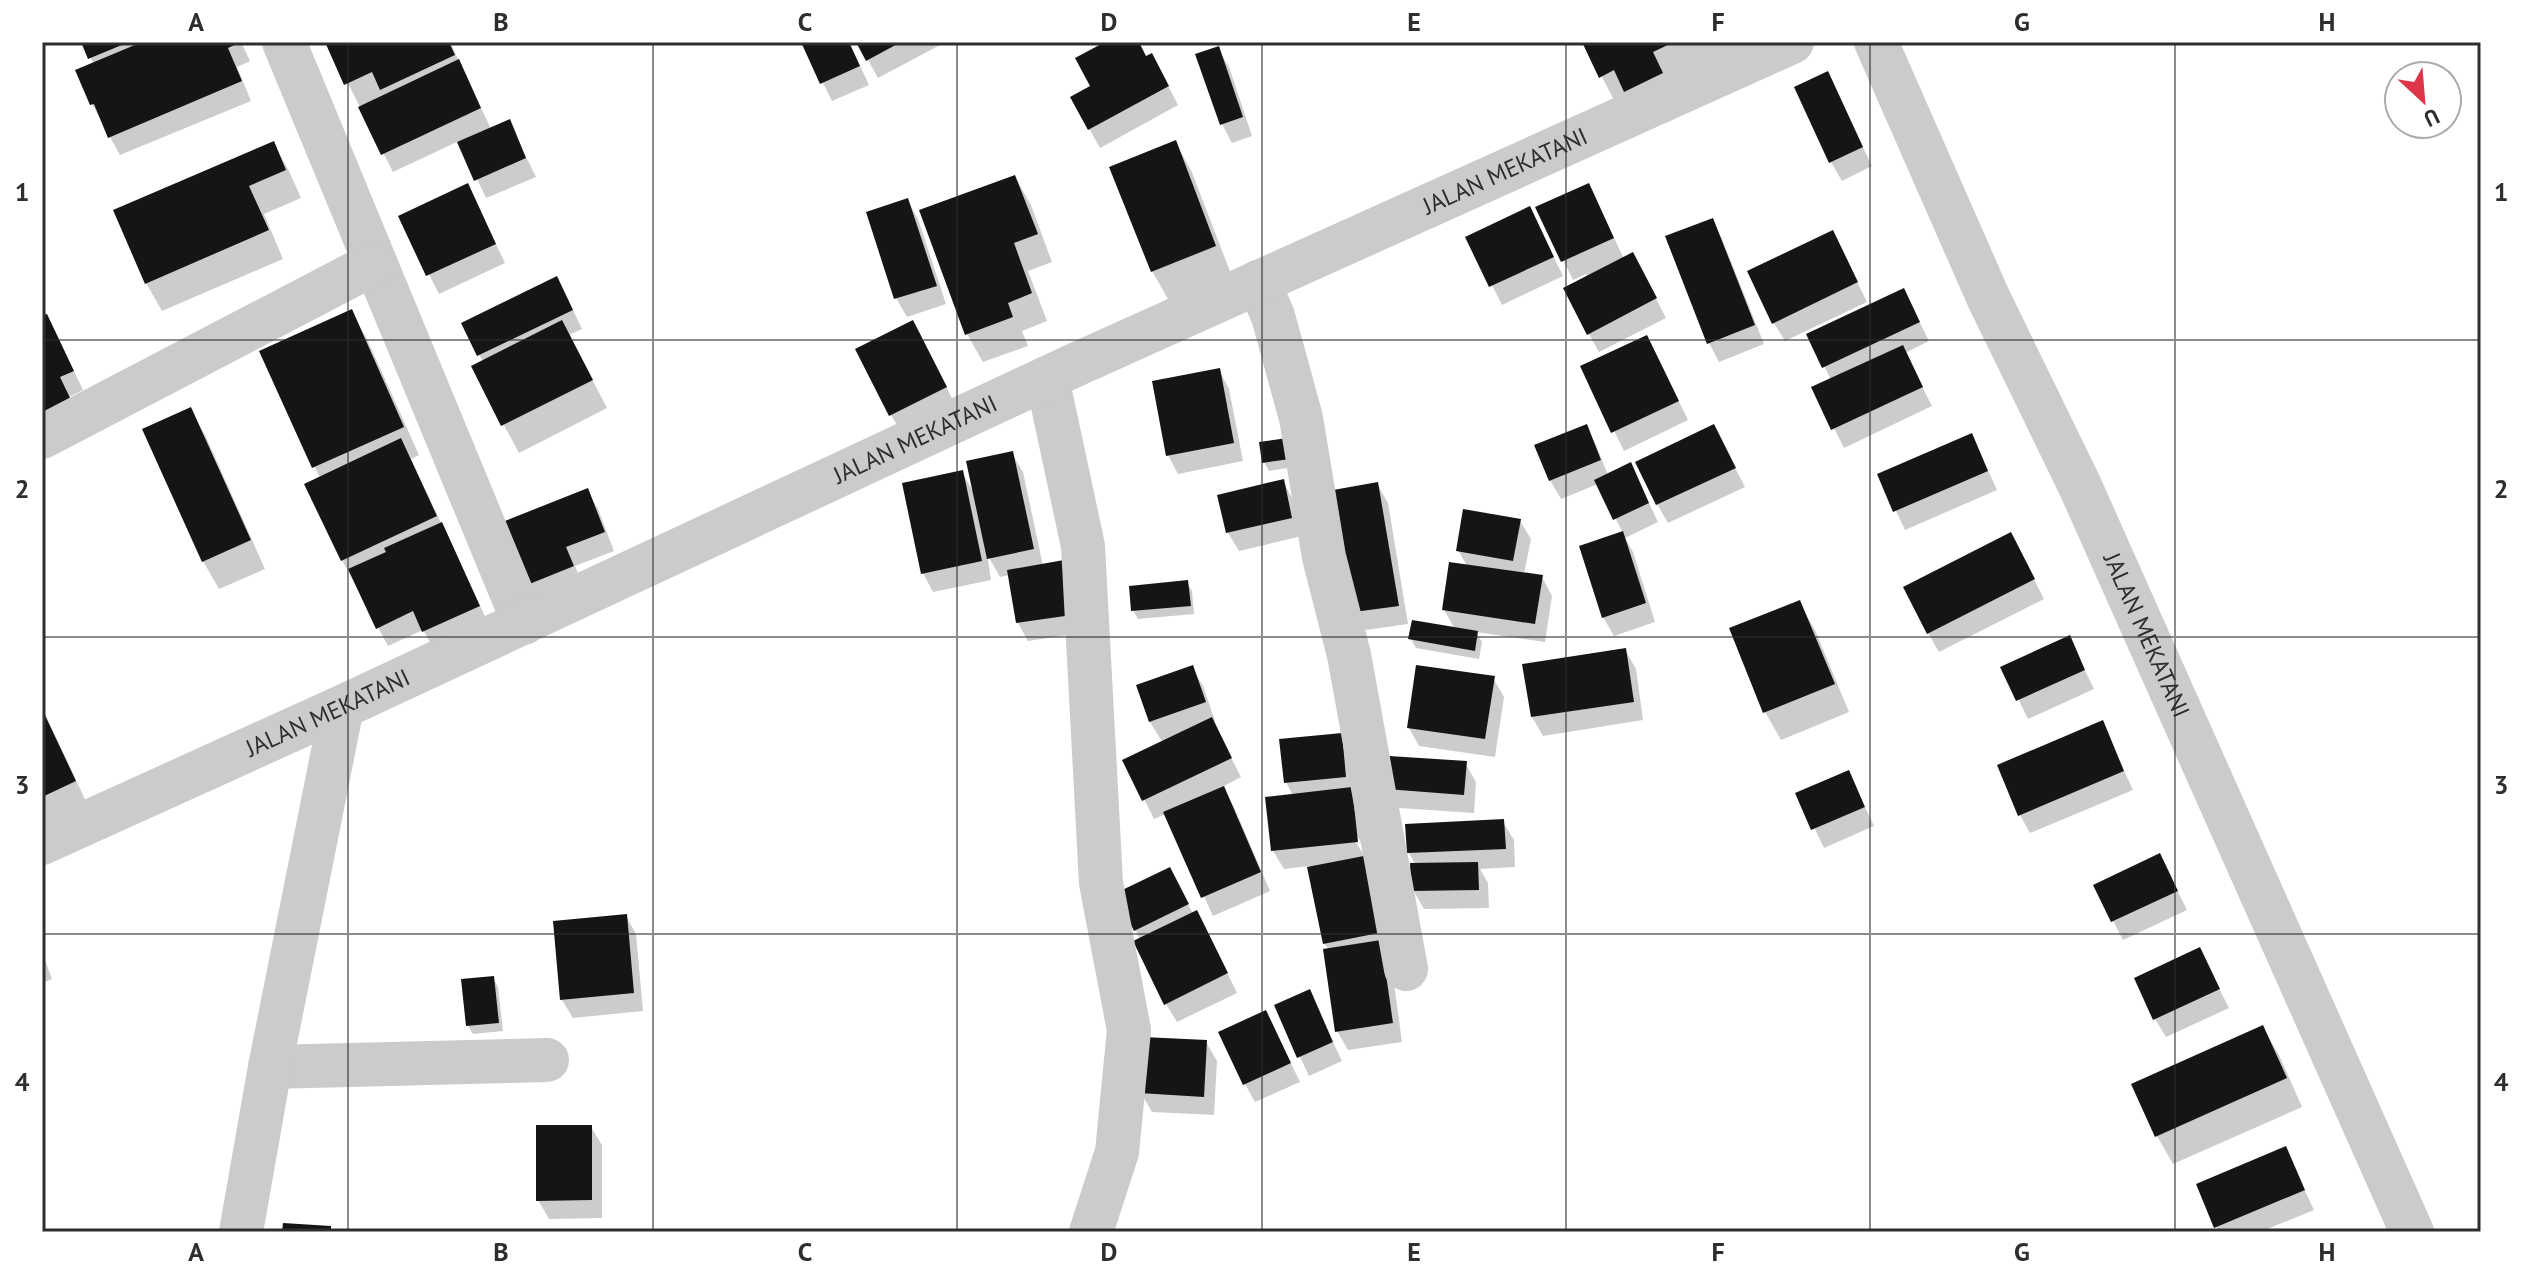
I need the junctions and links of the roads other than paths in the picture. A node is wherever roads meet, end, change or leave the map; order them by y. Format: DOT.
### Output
graph roads {
  1 [pos="284,42"];
  2 [pos="1792,42"];
  3 [pos="1876,42"];
  4 [pos="375,263"];
  5 [pos="1258,282"];
  6 [pos="1047,378"];
  7 [pos="42,437"];
  8 [pos="524,623"];
  9 [pos="342,707"];
  10 [pos="42,843"];
  11 [pos="1406,969"];
  12 [pos="547,1060"];
  13 [pos="270,1067"];
  14 [pos="241,1232"];
  15 [pos="1091,1232"];
  16 [pos="2412,1232"];
  1 -- 4 [label="street"];
  2 -- 5 [label="street, JALAN MEKATANI"];
  3 -- 16 [label="street, JALAN MEKATANI"];
  4 -- 7 [label="street"];
  4 -- 8 [label="street"];
  5 -- 6 [label="street, JALAN MEKATANI"];
  5 -- 11 [label="street"];
  6 -- 8 [label="street, JALAN MEKATANI"];
  6 -- 15 [label="street"];
  8 -- 9 [label="street, JALAN MEKATANI"];
  9 -- 10 [label="street, JALAN MEKATANI"];
  9 -- 13 [label="street"];
  12 -- 13 [label="street"];
  13 -- 14 [label="street"];
}
